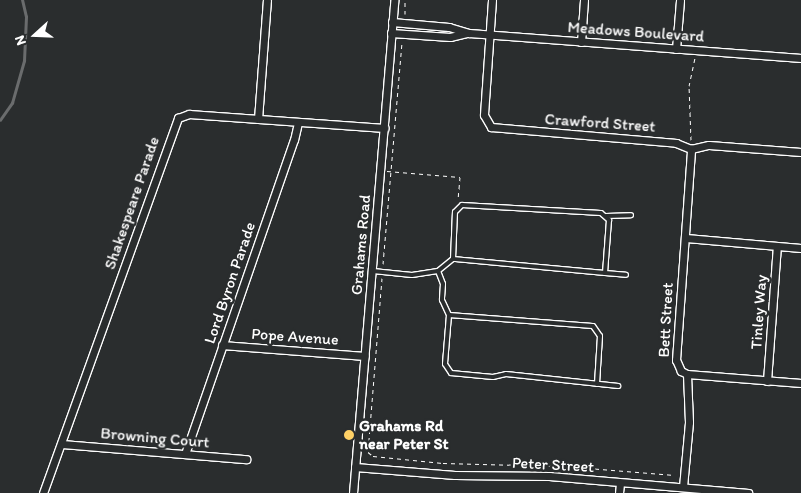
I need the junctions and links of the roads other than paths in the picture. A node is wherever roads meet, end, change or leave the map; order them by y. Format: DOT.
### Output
graph roads {
  1 [pos="267,0"];
  2 [pos="394,0"];
  3 [pos="492,0"];
  4 [pos="584,0"];
  5 [pos="680,0"];
  6 [pos="392,22"];
  7 [pos="392,33"];
  8 [pos="469,33"];
  9 [pos="490,34"];
  10 [pos="581,42"];
  11 [pos="676,48"];
  12 [pos="801,58"];
  13 [pos="258,119"];
  14 [pos="298,122"];
  15 [pos="384,128"];
  16 [pos="691,149"];
  17 [pos="801,152"];
  18 [pos="631,215"];
  19 [pos="606,216"];
  20 [pos="686,238"];
  21 [pos="777,246"];
  22 [pos="801,248"];
  23 [pos="453,259"];
  24 [pos="373,271"];
  25 [pos="438,271"];
  26 [pos="605,273"];
  27 [pos="626,275"];
  28 [pos="449,315"];
  29 [pos="222,345"];
  30 [pos="365,356"];
  31 [pos="687,374"];
  32 [pos="767,380"];
  33 [pos="801,383"];
  34 [pos="597,384"];
  35 [pos="618,386"];
  36 [pos="62,444"];
  37 [pos="185,454"];
  38 [pos="246,459"];
  39 [pos="355,468"];
  40 [pos="620,483"];
  41 [pos="683,487"];
  42 [pos="43,493"];
  43 [pos="353,493"];
  44 [pos="619,493"];
  45 [pos="746,493"];
  1 -- 13 [label="street"];
  2 -- 6 [label="street, Grahams Road"];
  3 -- 9 [label="street"];
  4 -- 10 [label="street"];
  5 -- 11 [label="street"];
  6 -- 7 [label="street, Grahams Road"];
  6 -- 8 [label="street, Meadows Boulevard"];
  7 -- 8 [label="street, Meadows Boulevard"];
  7 -- 15 [label="street, Grahams Road"];
  8 -- 9 [label="street, Meadows Boulevard"];
  9 -- 10 [label="street, Meadows Boulevard"];
  9 -- 16 [label="street, Crawford Street"];
  10 -- 11 [label="street, Meadows Boulevard"];
  11 -- 12 [label="street, Meadows Boulevard"];
  13 -- 14 [label="street, Shakespeare Parade"];
  13 -- 36 [label="street, Shakespeare Parade"];
  14 -- 15 [label="street, Shakespeare Parade"];
  14 -- 29 [label="street, Lord Byron Parade"];
  15 -- 24 [label="street, Grahams Road"];
  16 -- 17 [label="street, Crawford Street"];
  16 -- 20 [label="street, Bett Street"];
  18 -- 19 [label="lane"];
  19 -- 23 [label="lane"];
  19 -- 26 [label="lane"];
  20 -- 21 [label="street"];
  20 -- 31 [label="street, Bett Street"];
  21 -- 22 [label="street"];
  21 -- 32 [label="street, Tinley Way"];
  23 -- 25 [label="lane"];
  23 -- 26 [label="lane"];
  24 -- 25 [label="lane"];
  24 -- 30 [label="street, Grahams Road"];
  25 -- 28 [label="lane"];
  26 -- 27 [label="lane"];
  28 -- 34 [label="lane"];
  28 -- 34 [label="lane"];
  29 -- 30 [label="street, Pope Avenue"];
  29 -- 37 [label="street, Lord Byron Parade"];
  30 -- 39 [label="street, Grahams Road"];
  31 -- 32 [label="street"];
  31 -- 41 [label="street, Bett Street"];
  32 -- 33 [label="street"];
  34 -- 35 [label="lane"];
  36 -- 37 [label="street, Browning Court"];
  36 -- 42 [label="street, Shakespeare Parade"];
  37 -- 38 [label="street, Browning Court"];
  39 -- 40 [label="street, Peter Street"];
  39 -- 43 [label="street, Grahams Road"];
  40 -- 41 [label="street, Peter Street"];
  40 -- 44 [label="street"];
  41 -- 45 [label="street, Peter Street"];
}
